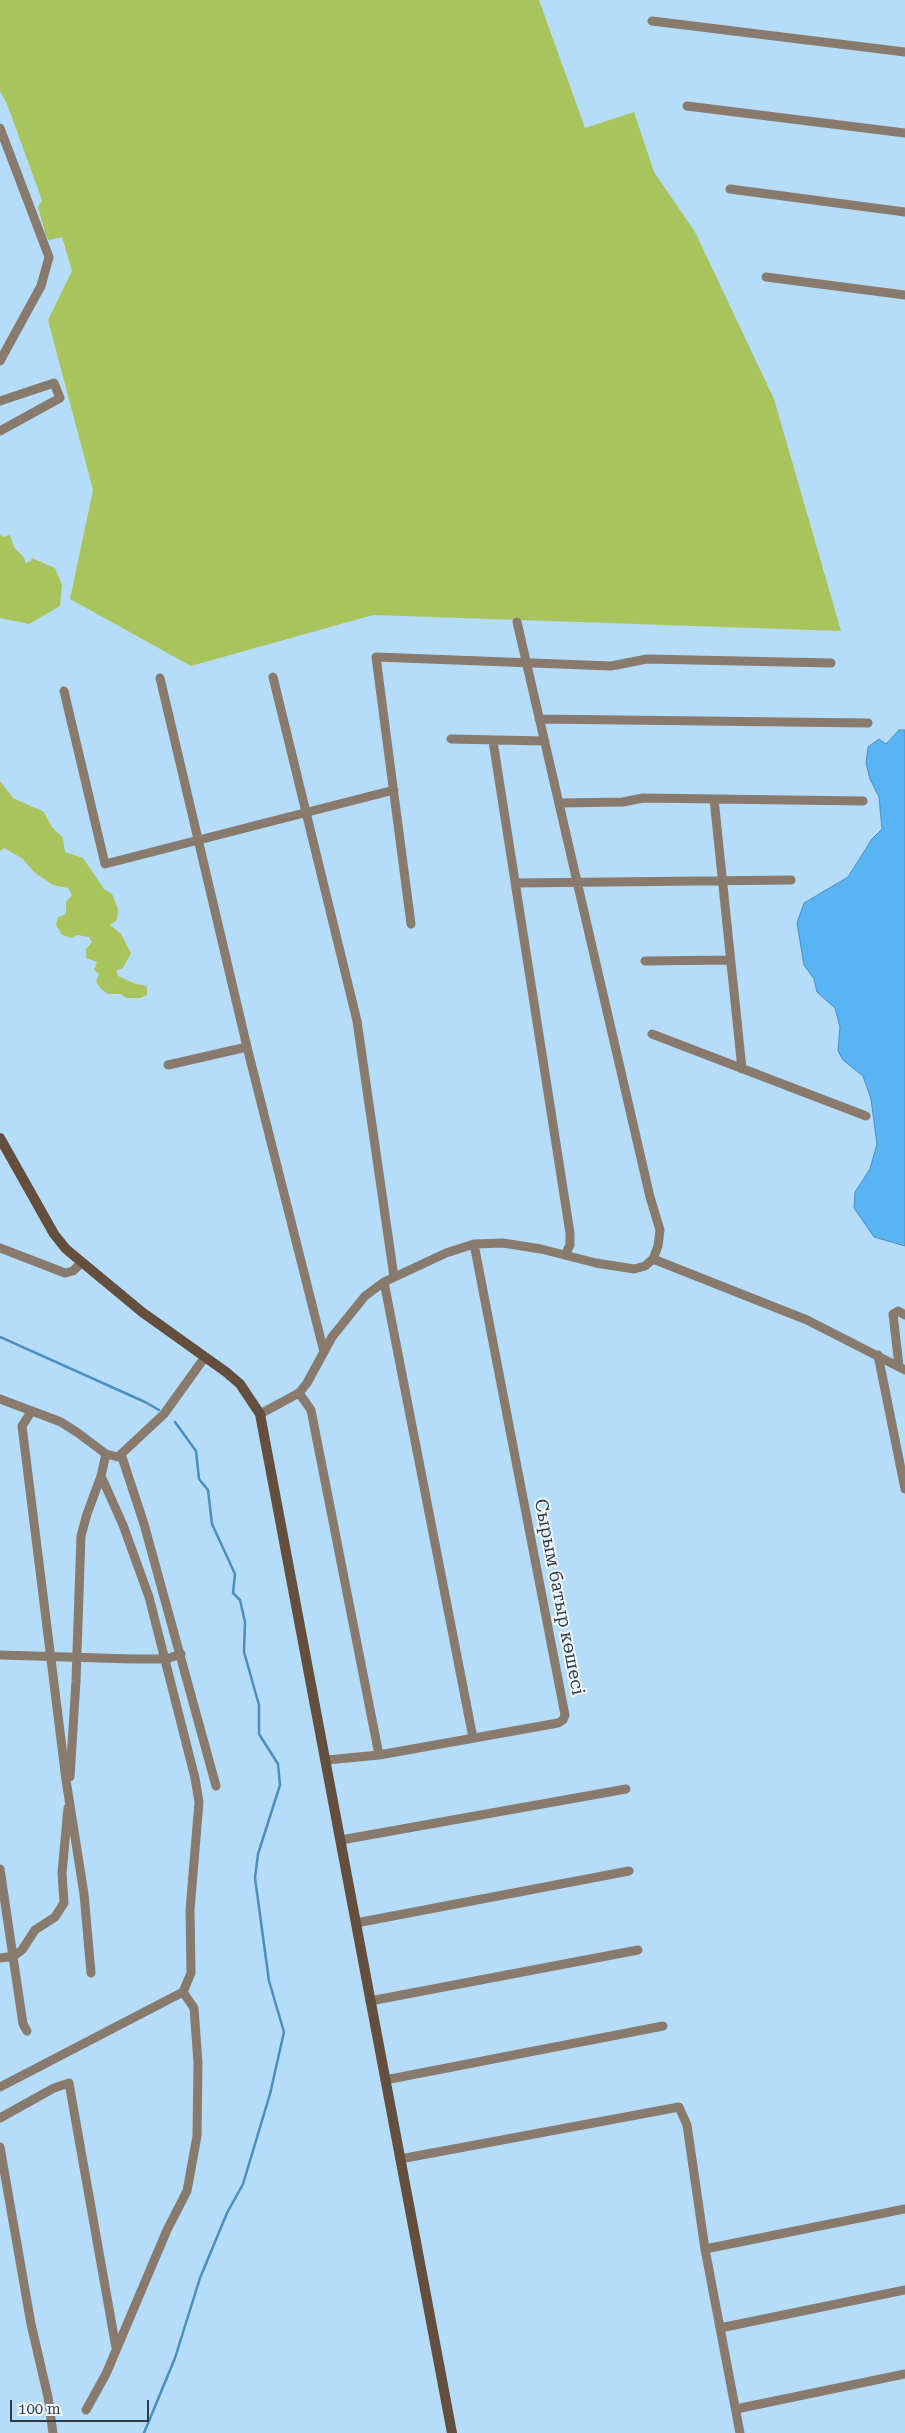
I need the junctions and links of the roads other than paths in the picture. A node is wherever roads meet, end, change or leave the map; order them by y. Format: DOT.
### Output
graph roads {
  1 [pos="652,21"];
  2 [pos="905,52"];
  3 [pos="687,106"];
  4 [pos="0,128"];
  5 [pos="905,133"];
  6 [pos="730,189"];
  7 [pos="905,212"];
  8 [pos="766,277"];
  9 [pos="905,294"];
  10 [pos="0,360"];
  11 [pos="0,401"];
  12 [pos="0,431"];
  13 [pos="517,622"];
  14 [pos="526,663"];
  15 [pos="831,663"];
  16 [pos="273,677"];
  17 [pos="160,678"];
  18 [pos="64,691"];
  19 [pos="540,719"];
  20 [pos="868,724"];
  21 [pos="451,739"];
  22 [pos="493,741"];
  23 [pos="545,741"];
  24 [pos="394,790"];
  25 [pos="714,799"];
  26 [pos="864,801"];
  27 [pos="560,802"];
  28 [pos="307,812"];
  29 [pos="197,840"];
  30 [pos="791,880"];
  31 [pos="722,881"];
  32 [pos="579,882"];
  33 [pos="516,883"];
  34 [pos="411,924"];
  35 [pos="645,960"];
  36 [pos="730,960"];
  37 [pos="652,1034"];
  38 [pos="247,1048"];
  39 [pos="168,1066"];
  40 [pos="742,1069"];
  41 [pos="866,1116"];
  42 [pos="0,1140"];
  43 [pos="474,1244"];
  44 [pos="0,1248"];
  45 [pos="565,1255"];
  46 [pos="652,1259"];
  47 [pos="81,1263"];
  48 [pos="394,1277"];
  49 [pos="384,1282"];
  50 [pos="905,1315"];
  51 [pos="324,1352"];
  52 [pos="878,1355"];
  53 [pos="205,1357"];
  54 [pos="902,1368"];
  55 [pos="299,1393"];
  56 [pos="0,1399"];
  57 [pos="31,1412"];
  58 [pos="260,1414"];
  59 [pos="106,1454"];
  60 [pos="121,1454"];
  61 [pos="101,1476"];
  62 [pos="905,1489"];
  63 [pos="181,1654"];
  64 [pos="0,1655"];
  65 [pos="51,1656"];
  66 [pos="77,1658"];
  67 [pos="166,1659"];
  68 [pos="473,1738"];
  69 [pos="379,1755"];
  70 [pos="327,1760"];
  71 [pos="216,1786"];
  72 [pos="626,1789"];
  73 [pos="69,1790"];
  74 [pos="341,1840"];
  75 [pos="0,1869"];
  76 [pos="629,1871"];
  77 [pos="356,1923"];
  78 [pos="638,1950"];
  79 [pos="14,1956"];
  80 [pos="0,1958"];
  81 [pos="91,1973"];
  82 [pos="182,1992"];
  83 [pos="370,2001"];
  84 [pos="662,2026"];
  85 [pos="27,2031"];
  86 [pos="385,2080"];
  87 [pos="0,2087"];
  88 [pos="0,2118"];
  89 [pos="0,2147"];
  90 [pos="400,2159"];
  91 [pos="905,2208"];
  92 [pos="706,2249"];
  93 [pos="905,2290"];
  94 [pos="720,2328"];
  95 [pos="116,2348"];
  96 [pos="905,2374"];
  97 [pos="736,2409"];
  98 [pos="86,2410"];
  99 [pos="53,2433"];
  100 [pos="452,2433"];
  101 [pos="740,2433"];
  1 -- 2 [label="street"];
  3 -- 5 [label="street"];
  4 -- 10 [label="street"];
  6 -- 7 [label="street"];
  8 -- 9 [label="street"];
  11 -- 12 [label="street"];
  13 -- 14 [label="street"];
  14 -- 15 [label="street"];
  14 -- 19 [label="street"];
  14 -- 24 [label="street"];
  16 -- 28 [label="street"];
  17 -- 29 [label="street"];
  18 -- 29 [label="street"];
  19 -- 20 [label="street"];
  19 -- 23 [label="street"];
  21 -- 22 [label="street"];
  22 -- 23 [label="street"];
  22 -- 33 [label="street"];
  23 -- 27 [label="street"];
  24 -- 28 [label="street"];
  24 -- 34 [label="street"];
  25 -- 26 [label="street"];
  25 -- 27 [label="street"];
  25 -- 31 [label="street"];
  27 -- 32 [label="street"];
  28 -- 29 [label="street"];
  28 -- 48 [label="street"];
  29 -- 38 [label="street"];
  30 -- 31 [label="street"];
  31 -- 32 [label="street"];
  31 -- 36 [label="street"];
  32 -- 33 [label="street"];
  32 -- 46 [label="street"];
  33 -- 45 [label="street"];
  35 -- 36 [label="street"];
  36 -- 40 [label="street"];
  37 -- 40 [label="street"];
  38 -- 39 [label="street"];
  38 -- 51 [label="street"];
  40 -- 41 [label="street"];
  42 -- 47 [label="main road"];
  43 -- 45 [label="street"];
  43 -- 48 [label="street"];
  43 -- 68 [label="street, Сырым батыр көшесі"];
  44 -- 47 [label="street"];
  45 -- 46 [label="street"];
  46 -- 52 [label="street"];
  47 -- 53 [label="main road"];
  48 -- 49 [label="street"];
  49 -- 51 [label="street"];
  49 -- 68 [label="street"];
  50 -- 54 [label="street"];
  51 -- 55 [label="street"];
  52 -- 54 [label="street"];
  52 -- 62 [label="street"];
  53 -- 58 [label="main road"];
  53 -- 60 [label="street"];
  55 -- 58 [label="street"];
  55 -- 69 [label="street"];
  56 -- 57 [label="street"];
  57 -- 59 [label="street"];
  57 -- 65 [label="street"];
  58 -- 70 [label="main road"];
  59 -- 60 [label="street"];
  59 -- 61 [label="street"];
  60 -- 63 [label="street"];
  61 -- 66 [label="street"];
  61 -- 67 [label="street"];
  63 -- 67 [label="street"];
  63 -- 71 [label="street"];
  64 -- 65 [label="street"];
  65 -- 66 [label="street"];
  65 -- 73 [label="street"];
  66 -- 67 [label="street"];
  66 -- 73 [label="street"];
  67 -- 82 [label="street"];
  68 -- 69 [label="street, Сырым батыр көшесі"];
  69 -- 70 [label="street, Сырым батыр көшесі"];
  70 -- 74 [label="main road"];
  72 -- 74 [label="street"];
  73 -- 79 [label="street"];
  73 -- 81 [label="street"];
  74 -- 77 [label="main road"];
  75 -- 79 [label="street"];
  76 -- 77 [label="street"];
  77 -- 83 [label="main road"];
  78 -- 83 [label="street"];
  79 -- 80 [label="street"];
  79 -- 85 [label="street"];
  82 -- 87 [label="street"];
  82 -- 95 [label="street"];
  83 -- 86 [label="main road"];
  84 -- 86 [label="street"];
  86 -- 90 [label="main road"];
  88 -- 95 [label="street"];
  89 -- 99 [label="street"];
  90 -- 92 [label="street"];
  90 -- 100 [label="main road"];
  91 -- 92 [label="street"];
  92 -- 94 [label="street"];
  93 -- 94 [label="street"];
  94 -- 97 [label="street"];
  95 -- 98 [label="street"];
  96 -- 97 [label="street"];
  97 -- 101 [label="street"];
}
